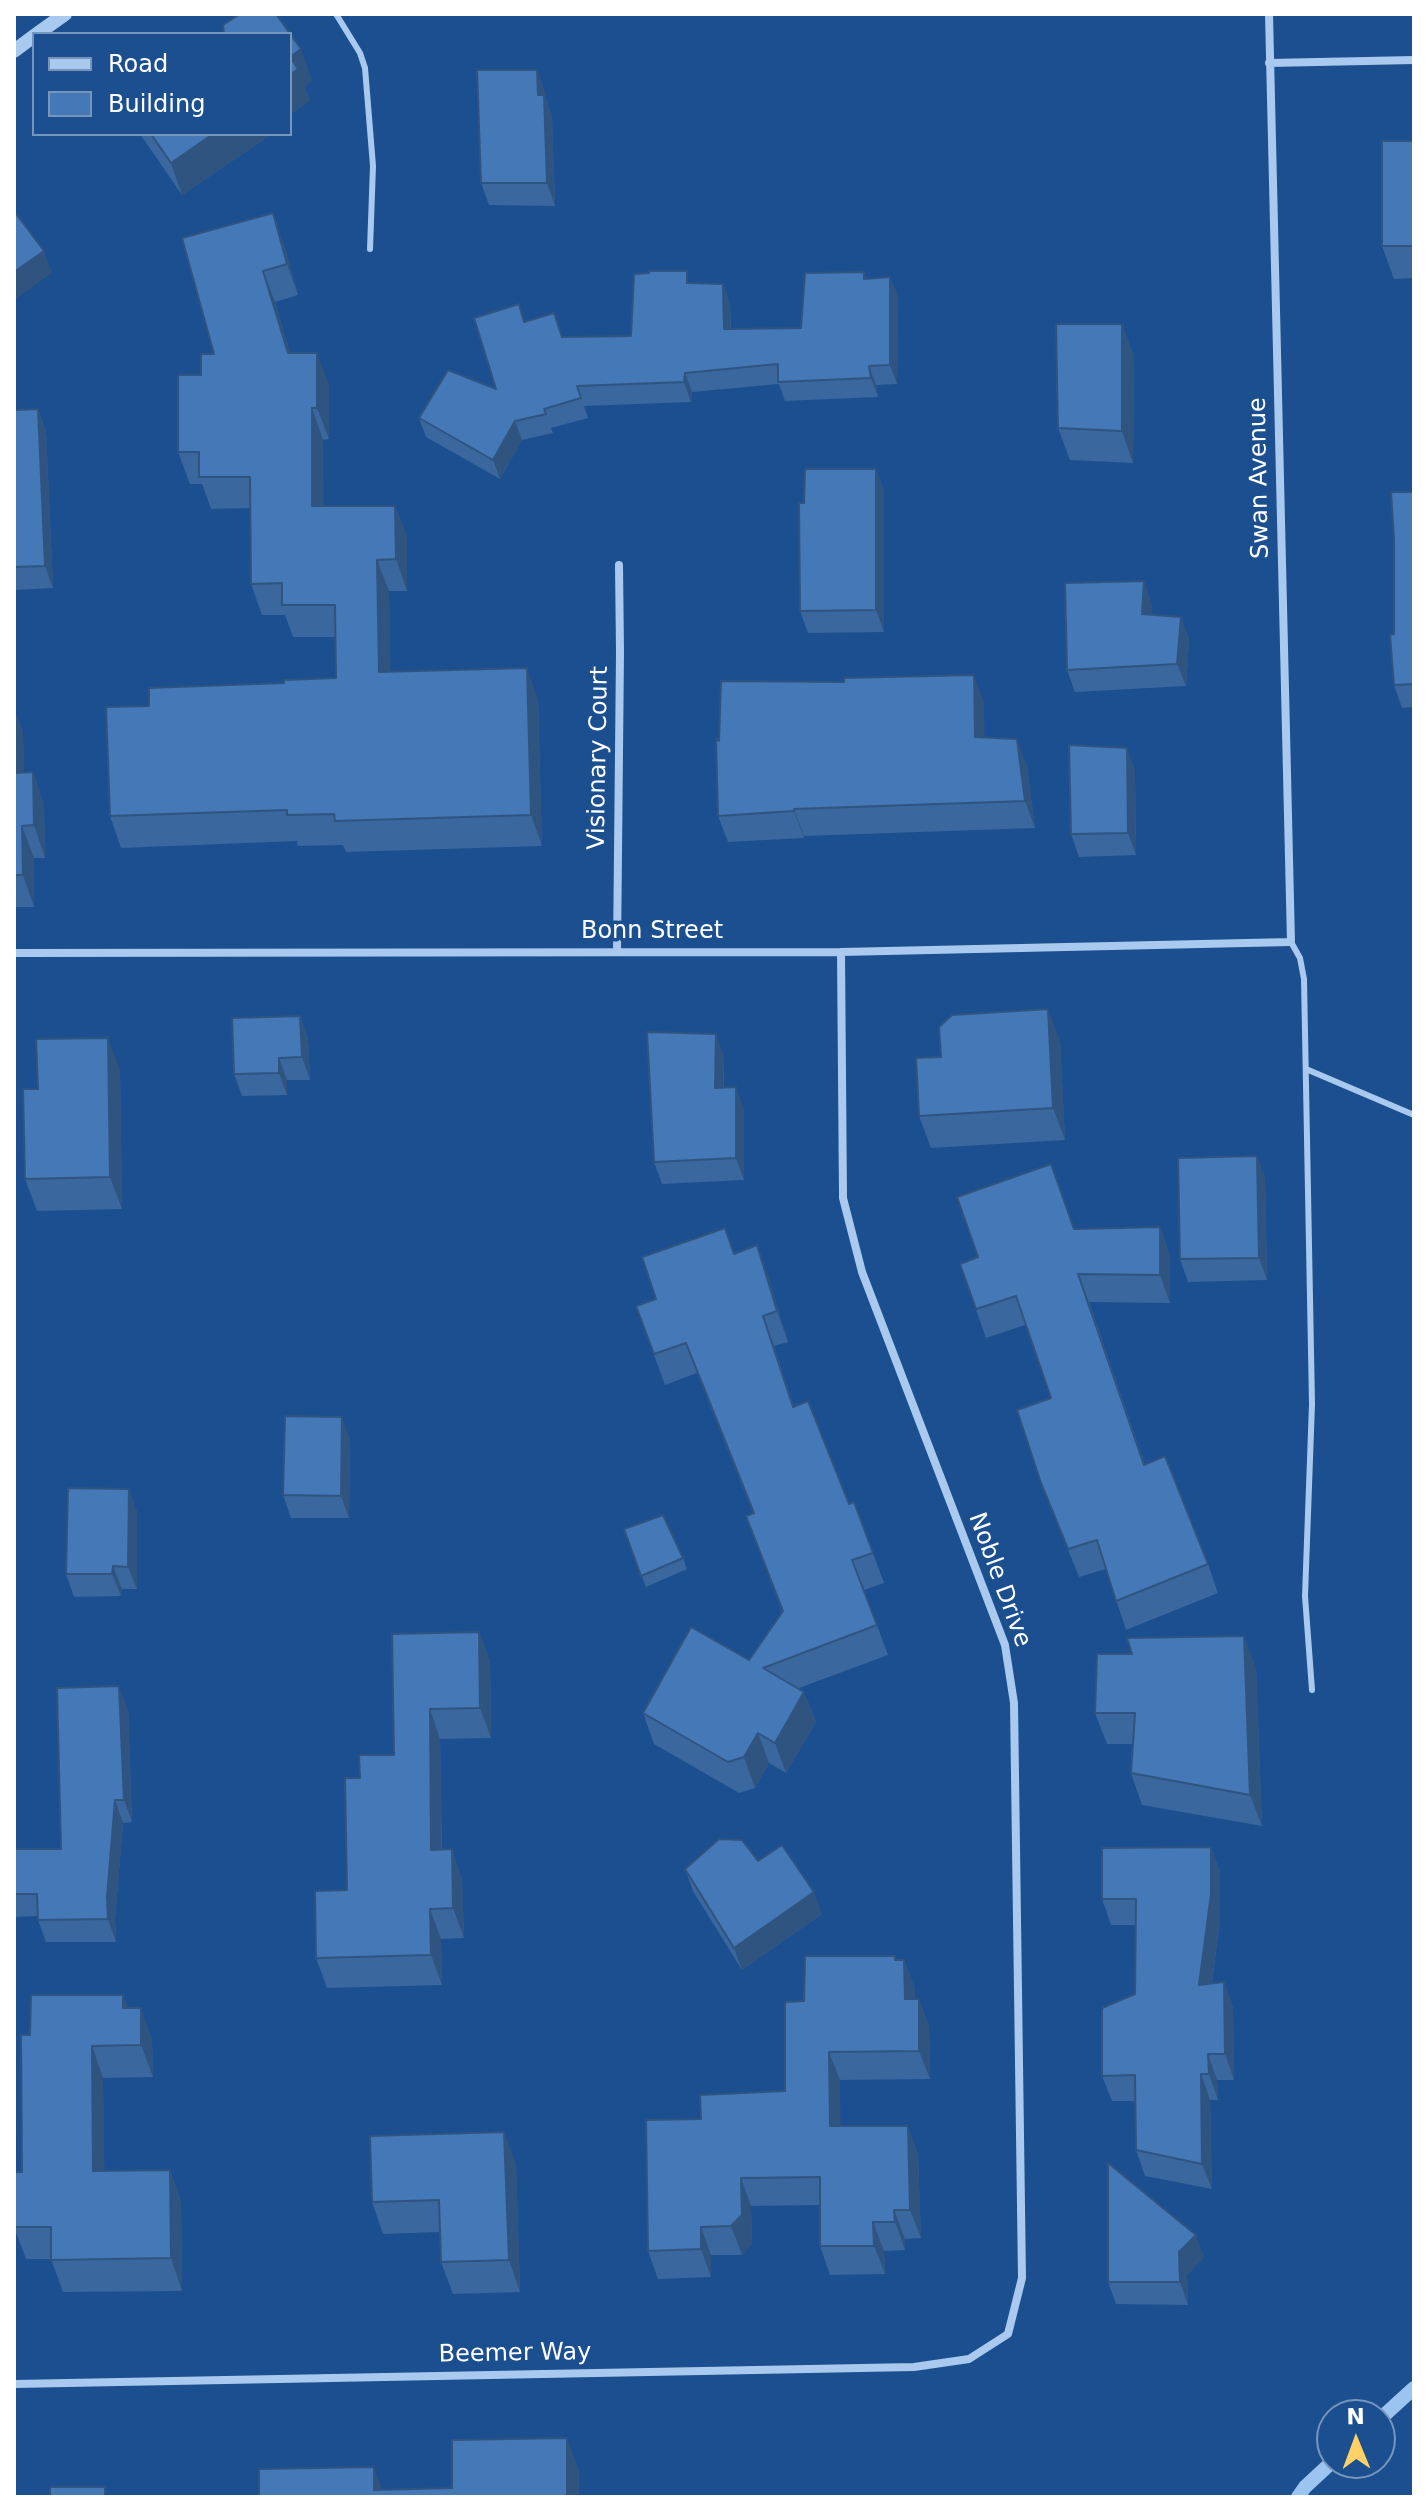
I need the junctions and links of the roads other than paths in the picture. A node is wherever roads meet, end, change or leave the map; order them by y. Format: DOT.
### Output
graph roads {
  1 [pos="65,14"];
  2 [pos="336,14"];
  3 [pos="1269,14"];
  4 [pos="40,32"];
  5 [pos="32,38"];
  6 [pos="14,51"];
  7 [pos="1414,60"];
  8 [pos="1269,63"];
  9 [pos="370,249"];
  10 [pos="619,565"];
  11 [pos="1291,942"];
  12 [pos="617,952"];
  13 [pos="841,952"];
  14 [pos="14,953"];
  15 [pos="1306,1069"];
  16 [pos="1414,1115"];
  17 [pos="1312,1690"];
  18 [pos="1008,2334"];
  19 [pos="14,2384"];
  1 -- 4 [label="street"];
  2 -- 9 [label="lane"];
  3 -- 8 [label="street, Swan Avenue"];
  5 -- 6 [label="street"];
  7 -- 8 [label="street"];
  8 -- 11 [label="street, Swan Avenue"];
  10 -- 12 [label="street, Visionary Court"];
  11 -- 13 [label="street, Bonn Street"];
  11 -- 15 [label="lane"];
  12 -- 13 [label="street, Bonn Street"];
  12 -- 14 [label="street, Bonn Street"];
  13 -- 18 [label="street, Noble Drive"];
  15 -- 16 [label="lane"];
  15 -- 17 [label="lane"];
  18 -- 19 [label="street, Beemer Way"];
}
